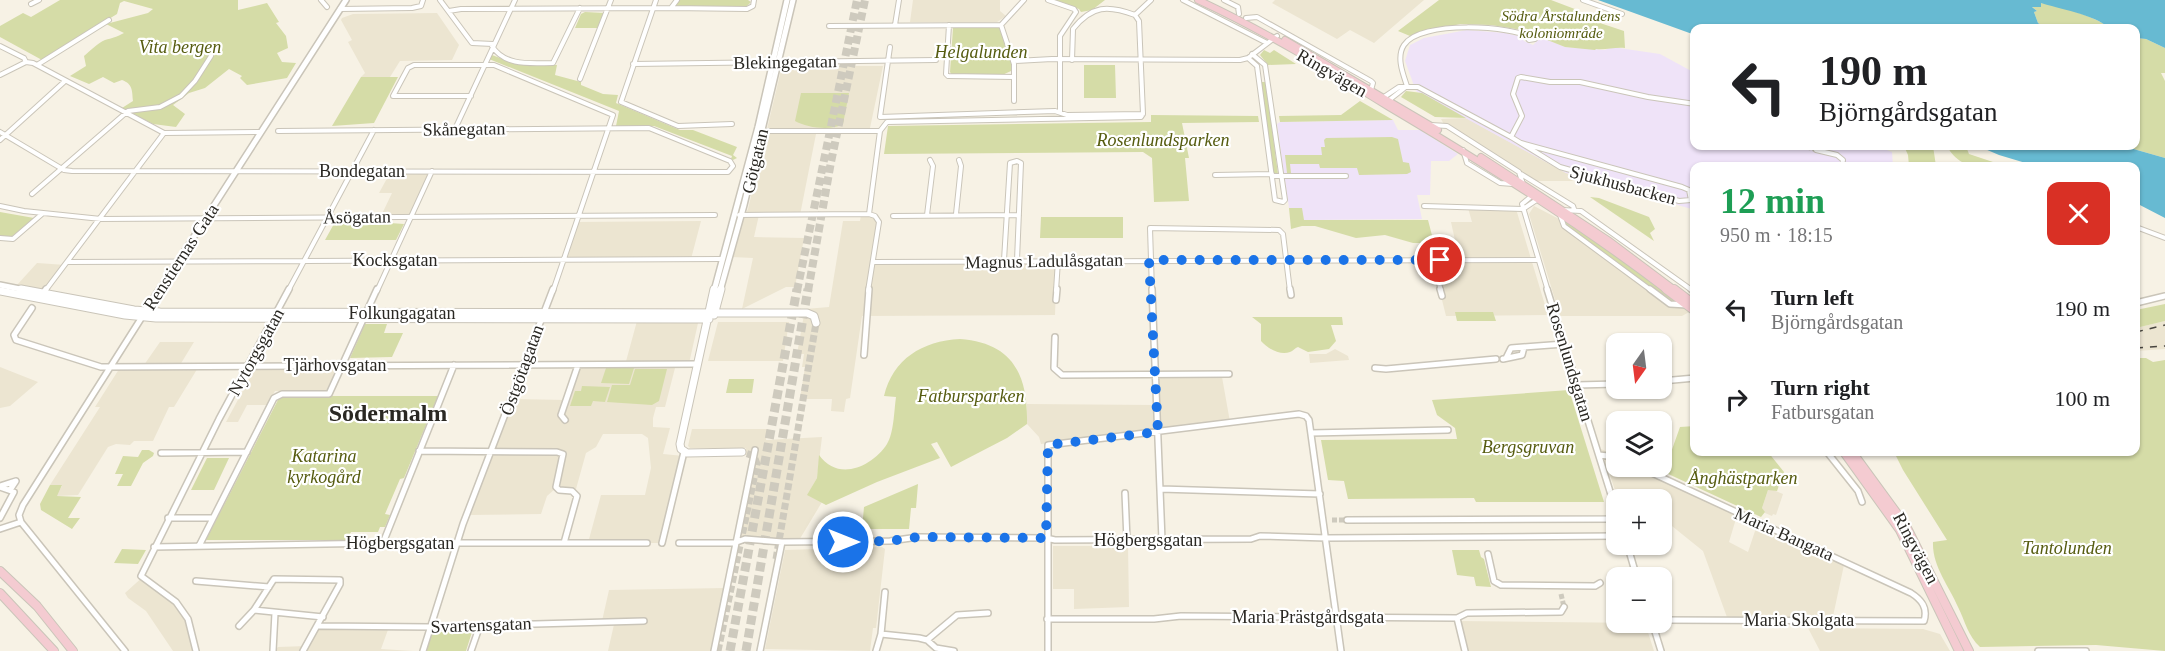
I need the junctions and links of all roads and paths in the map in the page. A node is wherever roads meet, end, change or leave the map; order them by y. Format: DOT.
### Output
graph roads {
  1 [pos="39,0"];
  2 [pos="321,0"];
  3 [pos="346,0"];
  4 [pos="423,0"];
  5 [pos="440,0"];
  6 [pos="515,0"];
  7 [pos="611,0"];
  8 [pos="656,0"];
  9 [pos="677,0"];
  10 [pos="754,0"];
  11 [pos="787,0"];
  12 [pos="793,0"];
  13 [pos="899,0"];
  14 [pos="1024,0"];
  15 [pos="1048,0"];
  16 [pos="1151,0"];
  17 [pos="1183,0"];
  18 [pos="1198,0"];
  19 [pos="1208,0"];
  20 [pos="1224,0"];
  21 [pos="1583,0"];
  22 [pos="31,4"];
  23 [pos="327,7"];
  24 [pos="580,8"];
  25 [pos="609,8"];
  26 [pos="653,8"];
  27 [pos="671,8"];
  28 [pos="340,9"];
  29 [pos="511,9"];
  30 [pos="449,11"];
  31 [pos="1239,14"];
  32 [pos="1622,14"];
  33 [pos="1135,15"];
  34 [pos="1246,18"];
  35 [pos="109,20"];
  36 [pos="895,25"];
  37 [pos="949,25"];
  38 [pos="1001,25"];
  39 [pos="829,26"];
  40 [pos="1524,34"];
  41 [pos="1275,37"];
  42 [pos="1267,43"];
  43 [pos="493,45"];
  44 [pos="0,46"];
  45 [pos="890,47"];
  46 [pos="1252,54"];
  47 [pos="210,56"];
  48 [pos="1248,58"];
  49 [pos="936,60"];
  50 [pos="1060,60"];
  51 [pos="1072,60"];
  52 [pos="1141,60"];
  53 [pos="889,61"];
  54 [pos="1014,61"];
  55 [pos="26,62"];
  56 [pos="775,62"];
  57 [pos="633,64"];
  58 [pos="37,65"];
  59 [pos="485,65"];
  60 [pos="0,75"];
  61 [pos="1014,77"];
  62 [pos="580,79"];
  63 [pos="1259,80"];
  64 [pos="1268,80"];
  65 [pos="64,82"];
  66 [pos="1407,86"];
  67 [pos="1371,90"];
  68 [pos="471,96"];
  69 [pos="1384,100"];
  70 [pos="1014,101"];
  71 [pos="1690,103"];
  72 [pos="1060,112"];
  73 [pos="124,114"];
  74 [pos="1142,116"];
  75 [pos="1264,119"];
  76 [pos="1274,119"];
  77 [pos="732,124"];
  78 [pos="1430,125"];
  79 [pos="609,127"];
  80 [pos="455,129"];
  81 [pos="374,130"];
  82 [pos="278,131"];
  83 [pos="762,131"];
  84 [pos="880,131"];
  85 [pos="0,132"];
  86 [pos="261,132"];
  87 [pos="164,134"];
  88 [pos="6,135"];
  89 [pos="1510,137"];
  90 [pos="0,140"];
  91 [pos="1521,143"];
  92 [pos="1816,150"];
  93 [pos="930,160"];
  94 [pos="959,160"];
  95 [pos="1843,162"];
  96 [pos="62,168"];
  97 [pos="732,168"];
  98 [pos="136,171"];
  99 [pos="236,171"];
  100 [pos="353,171"];
  101 [pos="432,171"];
  102 [pos="592,171"];
  103 [pos="1521,174"];
  104 [pos="1215,175"];
  105 [pos="1272,175"];
  106 [pos="1282,176"];
  107 [pos="1346,176"];
  108 [pos="1523,184"];
  109 [pos="32,194"];
  110 [pos="1690,195"];
  111 [pos="1536,196"];
  112 [pos="1690,200"];
  113 [pos="0,206"];
  114 [pos="1424,206"];
  115 [pos="1523,209"];
  116 [pos="1574,209"];
  117 [pos="1561,212"];
  118 [pos="42,213"];
  119 [pos="869,214"];
  120 [pos="956,214"];
  121 [pos="1006,214"];
  122 [pos="1019,214"];
  123 [pos="715,215"];
  124 [pos="737,215"];
  125 [pos="927,215"];
  126 [pos="328,216"];
  127 [pos="411,216"];
  128 [pos="576,216"];
  129 [pos="893,216"];
  130 [pos="101,219"];
  131 [pos="205,219"];
  132 [pos="2140,228"];
  133 [pos="0,238"];
  134 [pos="2165,238"];
  135 [pos="722,259"];
  136 [pos="306,260"];
  137 [pos="391,260"];
  138 [pos="563,260"];
  139 [pos="1017,260"];
  140 [pos="1058,260"];
  141 [pos="1149,260"];
  142 [pos="1287,260"];
  143 [pos="1433,260"];
  144 [pos="1538,260"];
  145 [pos="68,261"];
  146 [pos="177,261"];
  147 [pos="1004,261"];
  148 [pos="873,262"];
  149 [pos="0,285"];
  150 [pos="1690,288"];
  151 [pos="0,291"];
  152 [pos="43,293"];
  153 [pos="1292,295"];
  154 [pos="1442,296"];
  155 [pos="2165,296"];
  156 [pos="1056,300"];
  157 [pos="2140,302"];
  158 [pos="1690,304"];
  159 [pos="32,308"];
  160 [pos="143,314"];
  161 [pos="276,315"];
  162 [pos="365,315"];
  163 [pos="543,315"];
  164 [pos="711,315"];
  165 [pos="815,319"];
  166 [pos="1055,337"];
  167 [pos="1564,344"];
  168 [pos="1524,347"];
  169 [pos="864,355"];
  170 [pos="1496,359"];
  171 [pos="697,364"];
  172 [pos="343,365"];
  173 [pos="454,365"];
  174 [pos="578,365"];
  175 [pos="111,366"];
  176 [pos="248,366"];
  177 [pos="523,366"];
  178 [pos="1375,368"];
  179 [pos="1229,374"];
  180 [pos="1154,375"];
  181 [pos="1690,378"];
  182 [pos="1672,380"];
  183 [pos="1606,384"];
  184 [pos="1577,385"];
  185 [pos="565,420"];
  186 [pos="1448,430"];
  187 [pos="1158,432"];
  188 [pos="1311,433"];
  189 [pos="755,450"];
  190 [pos="203,451"];
  191 [pos="419,451"];
  192 [pos="247,452"];
  193 [pos="492,452"];
  194 [pos="684,452"];
  195 [pos="742,452"];
  196 [pos="161,453"];
  197 [pos="1599,455"];
  198 [pos="1606,456"];
  199 [pos="1830,456"];
  200 [pos="1847,456"];
  201 [pos="1855,456"];
  202 [pos="1661,477"];
  203 [pos="0,486"];
  204 [pos="1161,489"];
  205 [pos="1609,489"];
  206 [pos="10,490"];
  207 [pos="1125,493"];
  208 [pos="1320,495"];
  209 [pos="1862,502"];
  210 [pos="1606,516"];
  211 [pos="0,518"];
  212 [pos="168,518"];
  213 [pos="213,518"];
  214 [pos="1323,520"];
  215 [pos="1332,520"];
  216 [pos="1347,520"];
  217 [pos="21,522"];
  218 [pos="0,529"];
  219 [pos="1606,536"];
  220 [pos="1046,538"];
  221 [pos="1326,538"];
  222 [pos="1127,540"];
  223 [pos="1162,540"];
  224 [pos="782,542"];
  225 [pos="383,543"];
  226 [pos="457,543"];
  227 [pos="564,543"];
  228 [pos="647,543"];
  229 [pos="662,543"];
  230 [pos="679,543"];
  231 [pos="734,543"];
  232 [pos="199,546"];
  233 [pos="154,547"];
  234 [pos="1488,554"];
  235 [pos="0,571"];
  236 [pos="196,581"];
  237 [pos="1600,583"];
  238 [pos="1558,586"];
  239 [pos="269,587"];
  240 [pos="885,592"];
  241 [pos="0,593"];
  242 [pos="1561,594"];
  243 [pos="1564,607"];
  244 [pos="1926,609"];
  245 [pos="254,610"];
  246 [pos="275,613"];
  247 [pos="988,613"];
  248 [pos="323,617"];
  249 [pos="1336,617"];
  250 [pos="1457,618"];
  251 [pos="1047,619"];
  252 [pos="1672,620"];
  253 [pos="644,621"];
  254 [pos="480,625"];
  255 [pos="239,626"];
  256 [pos="319,626"];
  257 [pos="430,627"];
  258 [pos="1655,633"];
  259 [pos="881,634"];
  260 [pos="927,640"];
  261 [pos="54,651"];
  262 [pos="74,651"];
  263 [pos="125,651"];
  264 [pos="196,651"];
  265 [pos="273,651"];
  266 [pos="303,651"];
  267 [pos="423,651"];
  268 [pos="471,651"];
  269 [pos="714,651"];
  270 [pos="760,651"];
  271 [pos="876,651"];
  272 [pos="954,651"];
  273 [pos="1048,651"];
  274 [pos="1341,651"];
  275 [pos="1465,651"];
  276 [pos="1661,651"];
  277 [pos="1959,651"];
  278 [pos="1969,651"];
  279 [pos="2038,651"];
  280 [pos="2086,651"];
  1 -- 22 [label="street"];
  2 -- 23 [label="street"];
  3 -- 28 [label="street, Renstiernas Gata"];
  4 -- 28 [label="street"];
  5 -- 30 [label="street"];
  6 -- 29 [label="street"];
  7 -- 25 [label="street"];
  8 -- 26 [label="street"];
  9 -- 27 [label="street"];
  10 -- 27 [label="street"];
  11 -- 56 [label="street, Götgatan"];
  12 -- 56 [label="street, Götgatan"];
  13 -- 36 [label="street"];
  14 -- 38 [label="street"];
  15 -- 50 [label="street"];
  16 -- 33 [label="street"];
  17 -- 42 [label="street"];
  18 -- 41 [label="main road, Ringvägen"];
  19 -- 31 [label="main road, Ringvägen"];
  20 -- 31 [label="street, Ringvägen"];
  21 -- 32 [label="street"];
  24 -- 25 [label="street"];
  24 -- 29 [label="street"];
  24 -- 43 [label="street"];
  25 -- 26 [label="street"];
  25 -- 62 [label="street"];
  26 -- 27 [label="street"];
  26 -- 57 [label="street"];
  28 -- 86 [label="street, Renstiernas Gata"];
  29 -- 30 [label="street"];
  29 -- 43 [label="street"];
  30 -- 43 [label="street"];
  31 -- 34 [label="main road, Ringvägen"];
  33 -- 51 [label="street"];
  33 -- 52 [label="street"];
  34 -- 41 [label="main road, Ringvägen"];
  34 -- 67 [label="street, Ringvägen"];
  35 -- 58 [label="street"];
  36 -- 37 [label="street"];
  36 -- 39 [label="street"];
  37 -- 38 [label="street"];
  37 -- 61 [label="street"];
  38 -- 54 [label="street"];
  40 -- 66 [label="street"];
  41 -- 42 [label="street"];
  41 -- 67 [label="main road, Ringvägen"];
  41 -- 69 [label="main road, Ringvägen"];
  42 -- 46 [label="street"];
  43 -- 59 [label="street"];
  44 -- 55 [label="street"];
  45 -- 53 [label="street"];
  46 -- 48 [label="street"];
  46 -- 64 [label="street"];
  47 -- 73 [label="street"];
  48 -- 52 [label="street"];
  48 -- 63 [label="street"];
  49 -- 53 [label="street, Blekingegatan"];
  50 -- 51 [label="street"];
  50 -- 54 [label="street"];
  50 -- 72 [label="street"];
  51 -- 52 [label="street"];
  52 -- 74 [label="street"];
  53 -- 56 [label="street, Blekingegatan"];
  53 -- 72 [label="street"];
  54 -- 61 [label="street"];
  55 -- 58 [label="street"];
  55 -- 60 [label="street"];
  56 -- 57 [label="street, Blekingegatan"];
  56 -- 83 [label="street, Götgatan"];
  56 -- 124 [label="street, Götgatan"];
  57 -- 77 [label="street"];
  58 -- 65 [label="street"];
  59 -- 68 [label="street"];
  59 -- 68 [label="street"];
  59 -- 79 [label="street, Östgötagatan"];
  61 -- 70 [label="street"];
  63 -- 64 [label="street"];
  63 -- 75 [label="street"];
  64 -- 76 [label="street"];
  65 -- 73 [label="street"];
  65 -- 88 [label="street"];
  66 -- 69 [label="street"];
  66 -- 89 [label="street, Sjukhusbacken"];
  67 -- 69 [label="main road, Ringvägen"];
  68 -- 80 [label="street"];
  69 -- 78 [label="main road, Ringvägen"];
  69 -- 111 [label="main road, Ringvägen"];
  71 -- 89 [label="street"];
  72 -- 74 [label="street"];
  73 -- 87 [label="street"];
  73 -- 96 [label="street"];
  74 -- 84 [label="street"];
  75 -- 76 [label="street"];
  75 -- 105 [label="street"];
  76 -- 106 [label="street"];
  78 -- 103 [label="street, Ringvägen"];
  78 -- 108 [label="main road, Ringvägen"];
  79 -- 80 [label="street, Skånegatan"];
  79 -- 97 [label="street, Skånegatan"];
  79 -- 102 [label="street, Östgötagatan"];
  80 -- 81 [label="street, Skånegatan"];
  81 -- 82 [label="street, Skånegatan"];
  81 -- 100 [label="street, Nytorgsgatan"];
  83 -- 84 [label="street"];
  83 -- 124 [label="street, Götgatan"];
  84 -- 119 [label="street"];
  85 -- 88 [label="street, Bondegatan"];
  86 -- 87 [label="street"];
  86 -- 99 [label="street, Renstiernas Gata"];
  87 -- 98 [label="street"];
  88 -- 90 [label="street"];
  88 -- 96 [label="street, Bondegatan"];
  89 -- 91 [label="street, Sjukhusbacken"];
  91 -- 110 [label="street, Sjukhusbacken"];
  91 -- 112 [label="street, Sjukhusbacken"];
  92 -- 95 [label="street"];
  93 -- 125 [label="street"];
  94 -- 120 [label="street"];
  96 -- 98 [label="street, Bondegatan"];
  96 -- 109 [label="street"];
  97 -- 102 [label="street, Bondegatan"];
  98 -- 99 [label="street, Bondegatan"];
  98 -- 130 [label="street"];
  99 -- 100 [label="street, Bondegatan"];
  99 -- 131 [label="street, Renstiernas Gata"];
  100 -- 101 [label="street, Bondegatan"];
  100 -- 126 [label="street, Nytorgsgatan"];
  101 -- 102 [label="street, Bondegatan"];
  101 -- 127 [label="street"];
  102 -- 128 [label="street, Östgötagatan"];
  103 -- 108 [label="street"];
  103 -- 116 [label="street, Ringvägen"];
  104 -- 105 [label="street"];
  105 -- 106 [label="street"];
  105 -- 106 [label="street"];
  106 -- 107 [label="street"];
  108 -- 111 [label="main road, Ringvägen"];
  111 -- 115 [label="street"];
  111 -- 117 [label="main road, Ringvägen"];
  113 -- 118 [label="street, Åsögatan"];
  114 -- 115 [label="street"];
  115 -- 144 [label="street, Rosenlundsgatan"];
  116 -- 117 [label="street"];
  116 -- 150 [label="street, Ringvägen"];
  117 -- 158 [label="main road, Ringvägen"];
  118 -- 130 [label="street, Åsögatan"];
  118 -- 133 [label="street"];
  119 -- 124 [label="street"];
  119 -- 148 [label="street"];
  120 -- 121 [label="street"];
  120 -- 125 [label="street"];
  121 -- 122 [label="street"];
  121 -- 122 [label="street"];
  121 -- 147 [label="street"];
  122 -- 139 [label="street"];
  123 -- 128 [label="street, Åsögatan"];
  124 -- 135 [label="street, Götgatan"];
  124 -- 164 [label="street, Götgatan"];
  125 -- 129 [label="street"];
  126 -- 127 [label="street, Åsögatan"];
  126 -- 131 [label="street, Åsögatan"];
  126 -- 136 [label="street, Nytorgsgatan"];
  127 -- 128 [label="street, Åsögatan"];
  127 -- 137 [label="street"];
  128 -- 138 [label="street, Östgötagatan"];
  130 -- 131 [label="street, Åsögatan"];
  130 -- 145 [label="street"];
  131 -- 146 [label="street, Renstiernas Gata"];
  132 -- 134 [label="street"];
  135 -- 138 [label="street, Kocksgatan"];
  135 -- 164 [label="street, Götgatan"];
  136 -- 137 [label="street, Kocksgatan"];
  136 -- 146 [label="street, Kocksgatan"];
  136 -- 161 [label="street, Nytorgsgatan"];
  137 -- 138 [label="street, Kocksgatan"];
  137 -- 162 [label="street"];
  138 -- 163 [label="street, Östgötagatan"];
  139 -- 140 [label="street, Magnus Ladulåsgatan"];
  139 -- 147 [label="street, Magnus Ladulåsgatan"];
  140 -- 141 [label="street, Magnus Ladulåsgatan"];
  140 -- 156 [label="street"];
  141 -- 142 [label="street, Magnus Ladulåsgatan"];
  141 -- 142 [label="street"];
  141 -- 180 [label="street"];
  142 -- 143 [label="street, Magnus Ladulåsgatan"];
  142 -- 153 [label="street"];
  143 -- 144 [label="street, Magnus Ladulåsgatan"];
  143 -- 154 [label="street"];
  144 -- 167 [label="street, Rosenlundsgatan"];
  145 -- 146 [label="street, Kocksgatan"];
  145 -- 152 [label="street"];
  146 -- 160 [label="street, Renstiernas Gata"];
  147 -- 148 [label="street, Magnus Ladulåsgatan"];
  148 -- 169 [label="street"];
  149 -- 152 [label="street, Folkungagatan"];
  151 -- 160 [label="street, Folkungagatan"];
  152 -- 160 [label="street, Folkungagatan"];
  155 -- 157 [label="street"];
  159 -- 175 [label="street, Tjärhovsgatan"];
  160 -- 161 [label="street, Folkungagatan"];
  160 -- 175 [label="street, Renstiernas Gata"];
  161 -- 162 [label="street, Folkungagatan"];
  161 -- 176 [label="street, Nytorgsgatan"];
  162 -- 163 [label="street, Folkungagatan"];
  162 -- 172 [label="street"];
  163 -- 164 [label="street, Folkungagatan"];
  163 -- 177 [label="street, Östgötagatan"];
  164 -- 165 [label="street, Folkungagatan"];
  164 -- 171 [label="street, Götgatan"];
  166 -- 180 [label="street"];
  167 -- 168 [label="street"];
  167 -- 184 [label="street, Rosenlundsgatan"];
  168 -- 168 [label="street"];
  170 -- 178 [label="street"];
  171 -- 174 [label="street, Tjärhovsgatan"];
  171 -- 194 [label="street, Götgatan"];
  172 -- 173 [label="street, Tjärhovsgatan"];
  172 -- 176 [label="street, Tjärhovsgatan"];
  172 -- 192 [label="street"];
  173 -- 177 [label="street, Tjärhovsgatan"];
  173 -- 191 [label="street"];
  174 -- 177 [label="street, Tjärhovsgatan"];
  174 -- 185 [label="street"];
  175 -- 176 [label="street, Tjärhovsgatan"];
  175 -- 217 [label="street, Renstiernas Gata"];
  176 -- 190 [label="street, Nytorgsgatan"];
  177 -- 193 [label="street, Östgötagatan"];
  179 -- 180 [label="street"];
  180 -- 187 [label="street"];
  181 -- 182 [label="street"];
  183 -- 184 [label="street"];
  184 -- 197 [label="street, Rosenlundsgatan"];
  186 -- 188 [label="street"];
  187 -- 188 [label="street"];
  187 -- 204 [label="street"];
  187 -- 220 [label="street"];
  188 -- 208 [label="street"];
  189 -- 231 [label="street"];
  190 -- 192 [label="street"];
  190 -- 196 [label="street"];
  190 -- 212 [label="street, Nytorgsgatan"];
  191 -- 193 [label="street"];
  191 -- 225 [label="street"];
  192 -- 213 [label="street"];
  193 -- 226 [label="street, Östgötagatan"];
  193 -- 227 [label="street"];
  194 -- 195 [label="street"];
  194 -- 229 [label="street, Götgatan"];
  197 -- 198 [label="street"];
  197 -- 205 [label="street, Rosenlundsgatan"];
  199 -- 209 [label="street"];
  200 -- 277 [label="main road, Ringvägen"];
  201 -- 278 [label="main road, Ringvägen"];
  202 -- 244 [label="street, Maria Bangata"];
  203 -- 206 [label="street"];
  203 -- 206 [label="street"];
  204 -- 208 [label="street"];
  204 -- 223 [label="street"];
  206 -- 211 [label="street"];
  207 -- 222 [label="street"];
  208 -- 214 [label="street"];
  210 -- 216 [label="street"];
  212 -- 213 [label="street"];
  212 -- 233 [label="street, Nytorgsgatan"];
  213 -- 232 [label="street"];
  214 -- 215 [label="street"];
  214 -- 221 [label="street"];
  217 -- 218 [label="street"];
  217 -- 263 [label="street"];
  219 -- 221 [label="street, Högbergsgatan"];
  220 -- 222 [label="street, Högbergsgatan"];
  220 -- 224 [label="street, Högbergsgatan"];
  220 -- 251 [label="street"];
  221 -- 223 [label="street, Högbergsgatan"];
  221 -- 249 [label="street"];
  222 -- 223 [label="street, Högbergsgatan"];
  224 -- 231 [label="street, Högbergsgatan"];
  224 -- 270 [label="street"];
  225 -- 226 [label="street, Högbergsgatan"];
  225 -- 232 [label="street, Högbergsgatan"];
  226 -- 227 [label="street, Högbergsgatan"];
  226 -- 257 [label="street, Östgötagatan"];
  227 -- 228 [label="street, Högbergsgatan"];
  230 -- 231 [label="street, Högbergsgatan"];
  231 -- 269 [label="street"];
  232 -- 233 [label="street, Högbergsgatan"];
  233 -- 264 [label="street, Nytorgsgatan"];
  234 -- 238 [label="street"];
  235 -- 262 [label="main road"];
  236 -- 239 [label="street"];
  237 -- 238 [label="street"];
  238 -- 242 [label="street"];
  239 -- 245 [label="street"];
  239 -- 248 [label="street"];
  240 -- 259 [label="street"];
  241 -- 261 [label="main road"];
  243 -- 250 [label="street, Maria Prästgårdsgata"];
  244 -- 252 [label="street, Maria Skolgata"];
  245 -- 246 [label="street"];
  245 -- 255 [label="street"];
  246 -- 248 [label="street"];
  246 -- 265 [label="street"];
  247 -- 260 [label="street"];
  248 -- 256 [label="street"];
  249 -- 250 [label="street, Maria Prästgårdsgata"];
  249 -- 251 [label="street, Maria Prästgårdsgata"];
  249 -- 274 [label="street"];
  250 -- 275 [label="street"];
  251 -- 273 [label="street"];
  253 -- 254 [label="street, Svartensgatan"];
  254 -- 257 [label="street, Svartensgatan"];
  254 -- 268 [label="street"];
  256 -- 257 [label="street, Svartensgatan"];
  256 -- 266 [label="street"];
  257 -- 267 [label="street, Östgötagatan"];
  258 -- 276 [label="street"];
  259 -- 260 [label="street"];
  259 -- 271 [label="street"];
  260 -- 272 [label="street"];
  279 -- 280 [label="street"];
}
